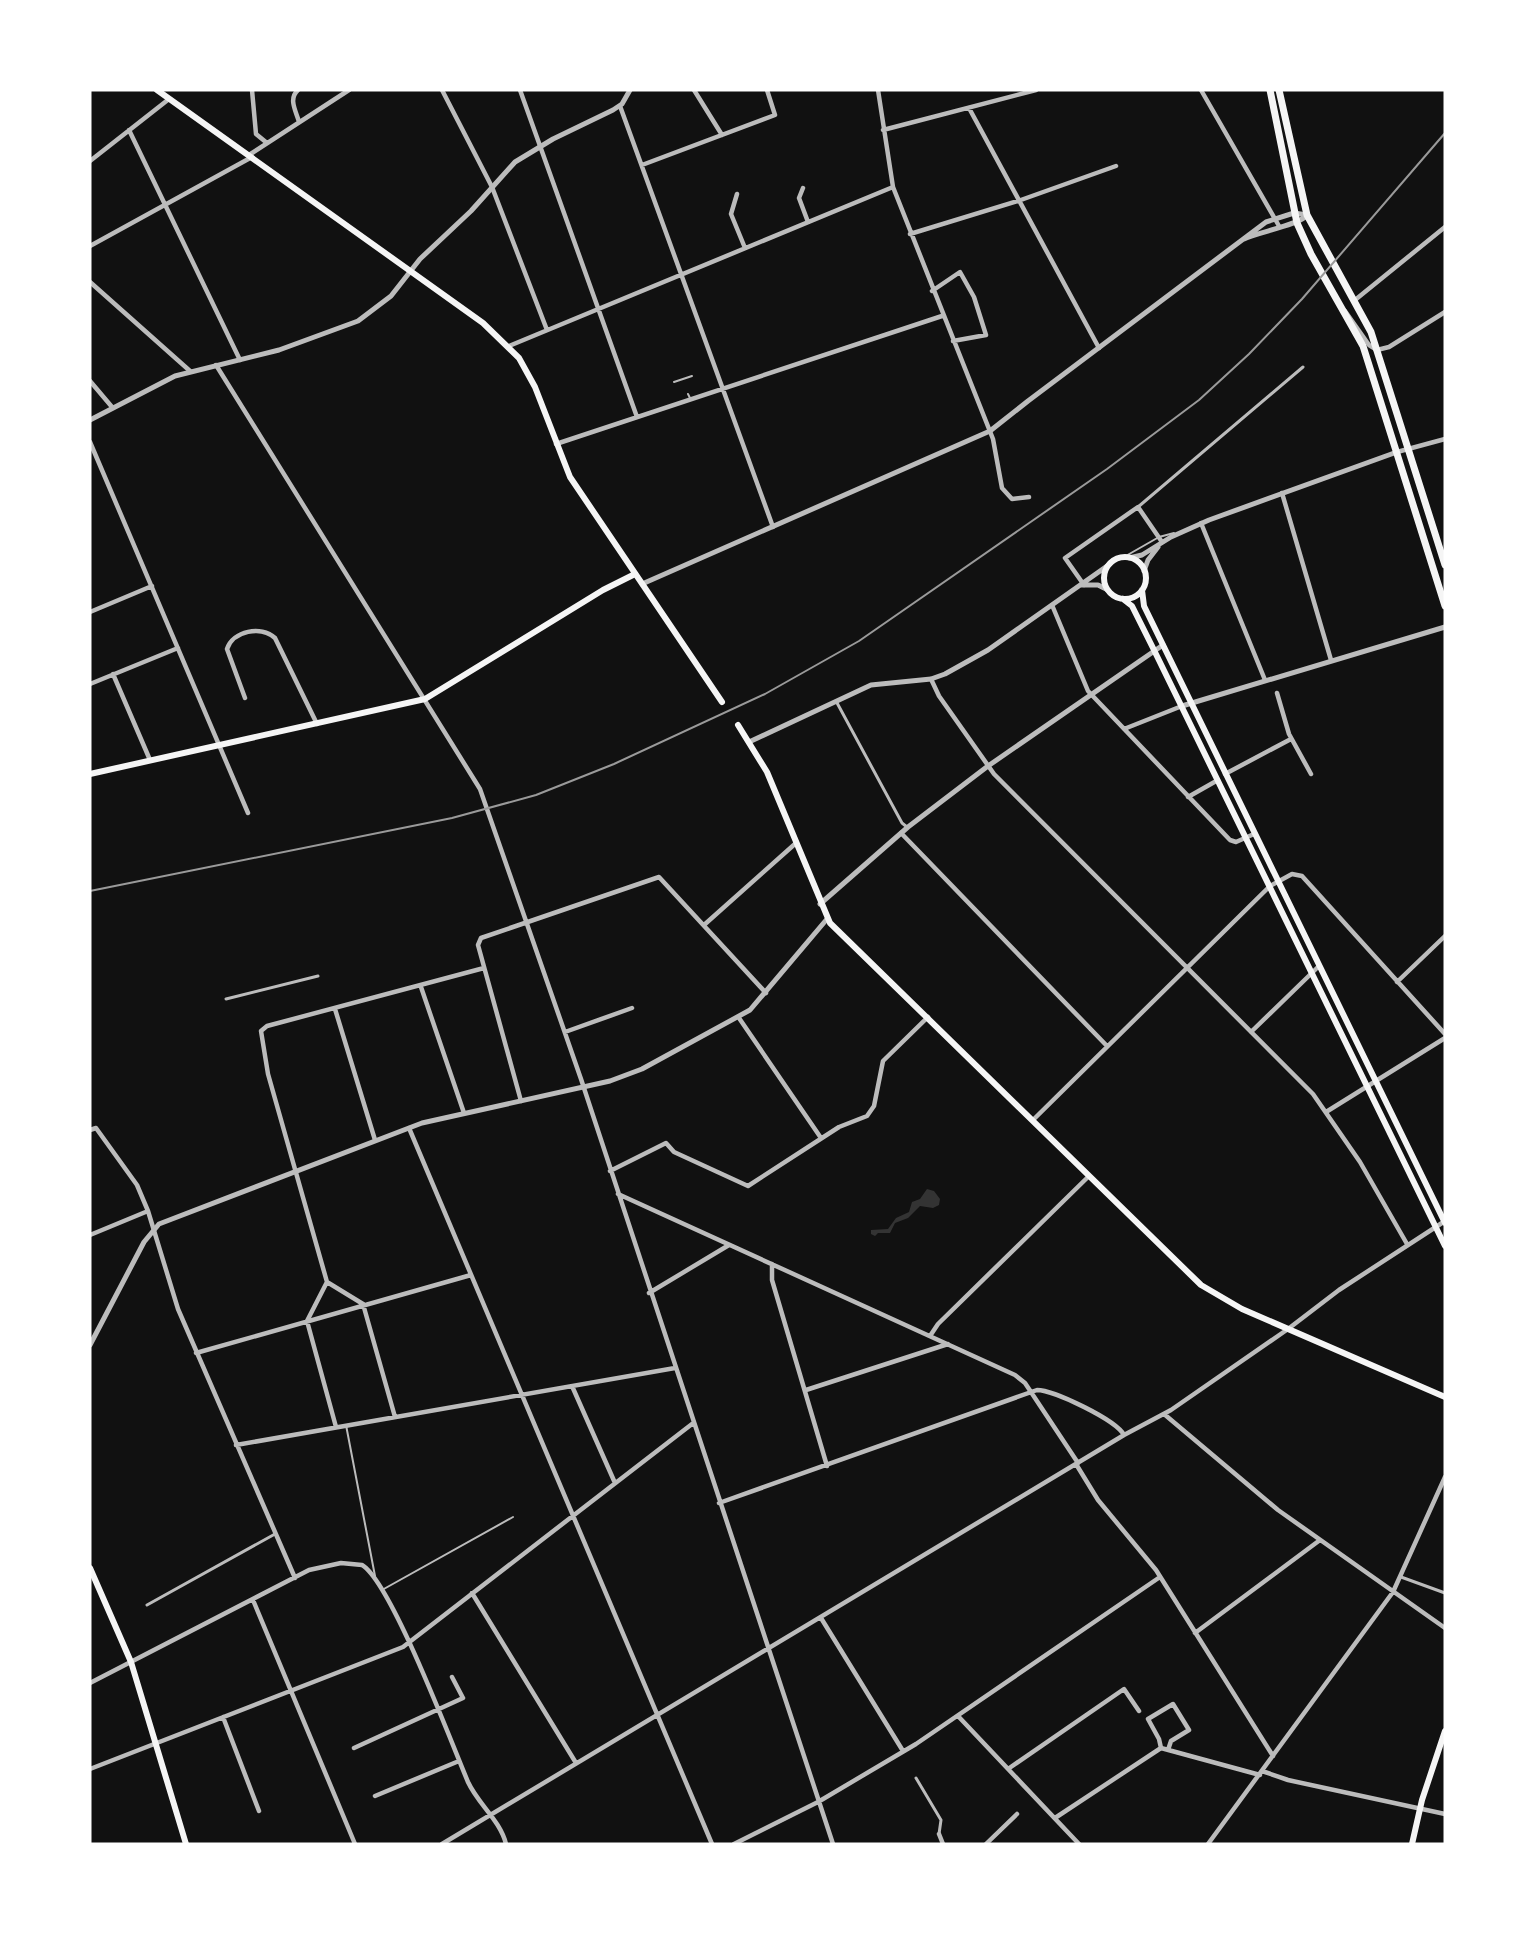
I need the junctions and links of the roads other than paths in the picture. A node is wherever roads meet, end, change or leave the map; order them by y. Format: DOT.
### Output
graph roads {
  1 [pos="157,90"];
  2 [pos="252,90"];
  3 [pos="298,90"];
  4 [pos="350,90"];
  5 [pos="442,90"];
  6 [pos="520,90"];
  7 [pos="630,90"];
  8 [pos="694,90"];
  9 [pos="767,90"];
  10 [pos="878,90"];
  11 [pos="1036,90"];
  12 [pos="1201,90"];
  13 [pos="1270,90"];
  14 [pos="1279,90"];
  15 [pos="169,99"];
  16 [pos="620,106"];
  17 [pos="969,108"];
  18 [pos="299,122"];
  19 [pos="129,130"];
  20 [pos="883,130"];
  21 [pos="722,135"];
  22 [pos="267,144"];
  23 [pos="540,147"];
  24 [pos="250,156"];
  25 [pos="90,161"];
  26 [pos="642,165"];
  27 [pos="1116,166"];
  28 [pos="492,187"];
  29 [pos="803,188"];
  30 [pos="893,188"];
  31 [pos="737,194"];
  32 [pos="1018,201"];
  33 [pos="164,205"];
  34 [pos="1307,215"];
  35 [pos="1275,217"];
  36 [pos="1295,218"];
  37 [pos="808,222"];
  38 [pos="1280,226"];
  39 [pos="1445,226"];
  40 [pos="910,234"];
  41 [pos="1244,239"];
  42 [pos="90,246"];
  43 [pos="745,248"];
  44 [pos="411,271"];
  45 [pos="681,274"];
  46 [pos="90,282"];
  47 [pos="932,291"];
  48 [pos="1354,300"];
  49 [pos="598,309"];
  50 [pos="1343,310"];
  51 [pos="1445,312"];
  52 [pos="942,316"];
  53 [pos="547,330"];
  54 [pos="953,341"];
  55 [pos="509,346"];
  56 [pos="1099,348"];
  57 [pos="1377,350"];
  58 [pos="240,360"];
  59 [pos="216,365"];
  60 [pos="1303,368"];
  61 [pos="190,371"];
  62 [pos="692,376"];
  63 [pos="683,379"];
  64 [pos="90,381"];
  65 [pos="674,381"];
  66 [pos="685,385"];
  67 [pos="723,389"];
  68 [pos="112,407"];
  69 [pos="637,417"];
  70 [pos="90,420"];
  71 [pos="990,431"];
  72 [pos="1445,439"];
  73 [pos="90,442"];
  74 [pos="556,444"];
  75 [pos="1408,448"];
  76 [pos="1396,452"];
  77 [pos="1282,493"];
  78 [pos="1029,497"];
  79 [pos="1138,507"];
  80 [pos="1201,523"];
  81 [pos="773,527"];
  82 [pos="1161,539"];
  83 [pos="1127,558"];
  84 [pos="1110,564"];
  85 [pos="1445,565"];
  86 [pos="1144,571"];
  87 [pos="635,574"];
  88 [pos="642,584"];
  89 [pos="1082,585"];
  90 [pos="152,586"];
  91 [pos="1108,590"];
  92 [pos="1142,590"];
  93 [pos="1123,598"];
  94 [pos="1052,605"];
  95 [pos="1445,606"];
  96 [pos="90,612"];
  97 [pos="1445,627"];
  98 [pos="1163,645"];
  99 [pos="178,648"];
  100 [pos="1155,651"];
  101 [pos="1330,660"];
  102 [pos="113,675"];
  103 [pos="931,679"];
  104 [pos="1265,680"];
  105 [pos="90,684"];
  106 [pos="1277,693"];
  107 [pos="1091,694"];
  108 [pos="245,698"];
  109 [pos="425,699"];
  110 [pos="836,701"];
  111 [pos="722,702"];
  112 [pos="1191,703"];
  113 [pos="1182,706"];
  114 [pos="317,724"];
  115 [pos="738,725"];
  116 [pos="1124,729"];
  117 [pos="1291,739"];
  118 [pos="749,742"];
  119 [pos="220,745"];
  120 [pos="150,760"];
  121 [pos="988,766"];
  122 [pos="90,774"];
  123 [pos="1225,774"];
  124 [pos="1311,774"];
  125 [pos="1218,780"];
  126 [pos="1188,797"];
  127 [pos="248,813"];
  128 [pos="908,827"];
  129 [pos="901,833"];
  130 [pos="1254,834"];
  131 [pos="1246,838"];
  132 [pos="796,843"];
  133 [pos="1277,882"];
  134 [pos="1270,886"];
  135 [pos="820,904"];
  136 [pos="827,919"];
  137 [pos="528,922"];
  138 [pos="704,925"];
  139 [pos="1445,936"];
  140 [pos="1319,966"];
  141 [pos="1186,967"];
  142 [pos="484,968"];
  143 [pos="1312,973"];
  144 [pos="318,976"];
  145 [pos="1397,982"];
  146 [pos="421,987"];
  147 [pos="767,994"];
  148 [pos="226,999"];
  149 [pos="632,1008"];
  150 [pos="335,1009"];
  151 [pos="928,1017"];
  152 [pos="739,1018"];
  153 [pos="565,1032"];
  154 [pos="1251,1032"];
  155 [pos="1445,1036"];
  156 [pos="1107,1046"];
  157 [pos="1376,1082"];
  158 [pos="1367,1086"];
  159 [pos="583,1087"];
  160 [pos="521,1101"];
  161 [pos="464,1113"];
  162 [pos="1326,1113"];
  163 [pos="1033,1120"];
  164 [pos="409,1128"];
  165 [pos="90,1130"];
  166 [pos="821,1138"];
  167 [pos="375,1140"];
  168 [pos="296,1171"];
  169 [pos="610,1171"];
  170 [pos="1089,1176"];
  171 [pos="618,1194"];
  172 [pos="148,1211"];
  173 [pos="1445,1222"];
  174 [pos="1435,1226"];
  175 [pos="153,1228"];
  176 [pos="90,1235"];
  177 [pos="1407,1244"];
  178 [pos="729,1245"];
  179 [pos="1445,1246"];
  180 [pos="772,1264"];
  181 [pos="471,1275"];
  182 [pos="327,1282"];
  183 [pos="649,1293"];
  184 [pos="363,1304"];
  185 [pos="307,1321"];
  186 [pos="1288,1329"];
  187 [pos="930,1336"];
  188 [pos="948,1344"];
  189 [pos="90,1345"];
  190 [pos="196,1353"];
  191 [pos="675,1368"];
  192 [pos="572,1386"];
  193 [pos="807,1390"];
  194 [pos="1031,1392"];
  195 [pos="522,1395"];
  196 [pos="1445,1397"];
  197 [pos="1164,1414"];
  198 [pos="395,1417"];
  199 [pos="692,1424"];
  200 [pos="346,1425"];
  201 [pos="336,1427"];
  202 [pos="1124,1435"];
  203 [pos="236,1445"];
  204 [pos="1077,1464"];
  205 [pos="827,1466"];
  206 [pos="1445,1477"];
  207 [pos="615,1483"];
  208 [pos="720,1503"];
  209 [pos="573,1516"];
  210 [pos="513,1517"];
  211 [pos="275,1534"];
  212 [pos="1320,1540"];
  213 [pos="90,1568"];
  214 [pos="1160,1577"];
  215 [pos="1401,1577"];
  216 [pos="295,1578"];
  217 [pos="375,1579"];
  218 [pos="382,1590"];
  219 [pos="1393,1592"];
  220 [pos="472,1593"];
  221 [pos="1445,1593"];
  222 [pos="253,1600"];
  223 [pos="147,1605"];
  224 [pos="821,1618"];
  225 [pos="1445,1628"];
  226 [pos="1195,1633"];
  227 [pos="409,1643"];
  228 [pos="767,1648"];
  229 [pos="131,1662"];
  230 [pos="452,1677"];
  231 [pos="90,1683"];
  232 [pos="291,1690"];
  233 [pos="436,1709"];
  234 [pos="1139,1711"];
  235 [pos="657,1714"];
  236 [pos="958,1716"];
  237 [pos="224,1717"];
  238 [pos="1445,1731"];
  239 [pos="156,1744"];
  240 [pos="354,1748"];
  241 [pos="1161,1748"];
  242 [pos="1168,1750"];
  243 [pos="903,1751"];
  244 [pos="1273,1756"];
  245 [pos="459,1761"];
  246 [pos="576,1763"];
  247 [pos="90,1769"];
  248 [pos="1008,1769"];
  249 [pos="1261,1773"];
  250 [pos="916,1778"];
  251 [pos="375,1796"];
  252 [pos="818,1802"];
  253 [pos="1420,1808"];
  254 [pos="259,1810"];
  255 [pos="1017,1814"];
  256 [pos="1445,1814"];
  257 [pos="491,1815"];
  258 [pos="1055,1818"];
  259 [pos="939,1834"];
  260 [pos="186,1844"];
  261 [pos="355,1844"];
  262 [pos="442,1844"];
  263 [pos="506,1844"];
  264 [pos="712,1844"];
  265 [pos="734,1844"];
  266 [pos="833,1844"];
  267 [pos="943,1844"];
  268 [pos="986,1844"];
  269 [pos="1079,1844"];
  270 [pos="1208,1844"];
  271 [pos="1412,1844"];
  1 -- 15 [label="main road"];
  2 -- 22 [label="street"];
  3 -- 18 [label="street"];
  4 -- 18 [label="street"];
  5 -- 28 [label="street"];
  6 -- 23 [label="street"];
  7 -- 16 [label="street"];
  8 -- 21 [label="street"];
  9 -- 21 [label="street"];
  10 -- 20 [label="street"];
  11 -- 17 [label="street"];
  12 -- 35 [label="street"];
  13 -- 36 [label="main road"];
  14 -- 34 [label="main road"];
  15 -- 19 [label="street"];
  15 -- 24 [label="main road"];
  16 -- 23 [label="street"];
  16 -- 26 [label="street"];
  17 -- 20 [label="street"];
  17 -- 32 [label="street"];
  18 -- 22 [label="street"];
  19 -- 25 [label="street"];
  19 -- 33 [label="street"];
  20 -- 30 [label="street"];
  21 -- 26 [label="street"];
  22 -- 24 [label="street"];
  23 -- 28 [label="street"];
  23 -- 49 [label="street"];
  24 -- 33 [label="street"];
  24 -- 44 [label="main road"];
  26 -- 45 [label="street"];
  27 -- 32 [label="street"];
  28 -- 44 [label="street"];
  28 -- 53 [label="street"];
  29 -- 37 [label="street"];
  30 -- 37 [label="street"];
  30 -- 40 [label="street"];
  31 -- 43 [label="street"];
  32 -- 40 [label="street"];
  32 -- 56 [label="street"];
  33 -- 42 [label="street"];
  33 -- 58 [label="street"];
  34 -- 36 [label="street"];
  34 -- 36 [label="street"];
  34 -- 48 [label="main road"];
  35 -- 36 [label="street"];
  35 -- 38 [label="street"];
  35 -- 41 [label="street"];
  36 -- 38 [label="street"];
  36 -- 50 [label="main road"];
  37 -- 43 [label="street"];
  38 -- 41 [label="street"];
  39 -- 48 [label="street"];
  40 -- 47 [label="street"];
  41 -- 56 [label="street"];
  43 -- 45 [label="street"];
  44 -- 55 [label="main road"];
  44 -- 58 [label="street"];
  45 -- 49 [label="street"];
  45 -- 67 [label="street"];
  46 -- 61 [label="street"];
  47 -- 52 [label="street"];
  47 -- 54 [label="street"];
  48 -- 57 [label="main road"];
  49 -- 53 [label="street"];
  49 -- 69 [label="street"];
  50 -- 57 [label="street"];
  50 -- 76 [label="main road"];
  51 -- 57 [label="street"];
  52 -- 54 [label="street"];
  52 -- 67 [label="street"];
  53 -- 55 [label="street"];
  54 -- 71 [label="street"];
  55 -- 74 [label="main road"];
  56 -- 71 [label="street"];
  57 -- 75 [label="main road"];
  58 -- 59 [label="street"];
  59 -- 61 [label="street"];
  59 -- 109 [label="street"];
  60 -- 79 [label="street"];
  61 -- 68 [label="street"];
  62 -- 63 [label="lane"];
  63 -- 65 [label="lane"];
  63 -- 66 [label="lane"];
  64 -- 68 [label="street"];
  67 -- 69 [label="street"];
  67 -- 81 [label="street"];
  68 -- 70 [label="street"];
  69 -- 74 [label="street"];
  71 -- 78 [label="street"];
  71 -- 81 [label="street"];
  72 -- 75 [label="street"];
  73 -- 90 [label="street"];
  74 -- 87 [label="main road"];
  75 -- 76 [label="street"];
  75 -- 85 [label="main road"];
  76 -- 77 [label="street"];
  76 -- 95 [label="main road"];
  77 -- 80 [label="street"];
  77 -- 101 [label="street"];
  79 -- 82 [label="street"];
  79 -- 89 [label="street"];
  80 -- 82 [label="street"];
  80 -- 104 [label="street"];
  81 -- 88 [label="street"];
  82 -- 83 [label="street"];
  82 -- 86 [label="street"];
  83 -- 84 [label="main road"];
  83 -- 86 [label="main road"];
  84 -- 89 [label="street"];
  84 -- 91 [label="main road"];
  86 -- 92 [label="main road"];
  87 -- 88 [label="main road"];
  87 -- 109 [label="main road"];
  88 -- 111 [label="main road"];
  89 -- 91 [label="street"];
  89 -- 94 [label="street"];
  90 -- 96 [label="street"];
  90 -- 99 [label="street"];
  91 -- 93 [label="main road"];
  92 -- 93 [label="main road"];
  92 -- 98 [label="main road"];
  93 -- 100 [label="main road"];
  94 -- 103 [label="street"];
  94 -- 107 [label="street"];
  97 -- 101 [label="street"];
  98 -- 100 [label="street"];
  98 -- 112 [label="main road"];
  99 -- 102 [label="street"];
  99 -- 119 [label="street"];
  100 -- 107 [label="street"];
  100 -- 113 [label="main road"];
  101 -- 104 [label="street"];
  102 -- 105 [label="street"];
  102 -- 120 [label="street"];
  103 -- 110 [label="street"];
  103 -- 121 [label="street"];
  104 -- 112 [label="street"];
  106 -- 117 [label="street"];
  107 -- 116 [label="street"];
  107 -- 121 [label="street"];
  108 -- 114 [label="street"];
  109 -- 114 [label="main road"];
  109 -- 137 [label="street"];
  110 -- 118 [label="street"];
  110 -- 128 [label="street"];
  112 -- 113 [label="street"];
  112 -- 123 [label="main road"];
  113 -- 116 [label="street"];
  113 -- 125 [label="main road"];
  114 -- 119 [label="main road"];
  115 -- 118 [label="main road"];
  116 -- 126 [label="street"];
  117 -- 123 [label="street"];
  117 -- 124 [label="street"];
  118 -- 132 [label="main road"];
  119 -- 120 [label="main road"];
  119 -- 127 [label="street"];
  120 -- 122 [label="main road"];
  121 -- 128 [label="street"];
  121 -- 141 [label="street"];
  123 -- 130 [label="main road"];
  125 -- 126 [label="street"];
  125 -- 131 [label="main road"];
  126 -- 131 [label="street"];
  128 -- 129 [label="street"];
  129 -- 135 [label="street"];
  129 -- 156 [label="street"];
  130 -- 131 [label="street"];
  130 -- 133 [label="main road"];
  131 -- 134 [label="main road"];
  132 -- 135 [label="main road"];
  132 -- 138 [label="street"];
  133 -- 134 [label="street"];
  133 -- 140 [label="main road"];
  133 -- 145 [label="street"];
  134 -- 141 [label="street"];
  134 -- 143 [label="main road"];
  135 -- 136 [label="main road"];
  136 -- 147 [label="street"];
  136 -- 151 [label="main road"];
  137 -- 138 [label="street"];
  137 -- 142 [label="street"];
  137 -- 153 [label="street"];
  138 -- 147 [label="street"];
  139 -- 145 [label="street"];
  140 -- 143 [label="street"];
  140 -- 157 [label="main road"];
  141 -- 154 [label="street"];
  141 -- 156 [label="street"];
  142 -- 146 [label="street"];
  142 -- 160 [label="street"];
  143 -- 154 [label="street"];
  143 -- 158 [label="main road"];
  144 -- 148 [label="street"];
  145 -- 155 [label="street"];
  146 -- 150 [label="street"];
  146 -- 161 [label="street"];
  147 -- 152 [label="street"];
  149 -- 153 [label="street"];
  150 -- 167 [label="street"];
  150 -- 168 [label="street"];
  151 -- 163 [label="main road"];
  151 -- 166 [label="street"];
  152 -- 159 [label="street"];
  152 -- 166 [label="street"];
  153 -- 159 [label="street"];
  154 -- 162 [label="street"];
  155 -- 157 [label="street"];
  156 -- 163 [label="street"];
  157 -- 158 [label="street"];
  157 -- 173 [label="main road"];
  158 -- 162 [label="street"];
  158 -- 174 [label="main road"];
  159 -- 160 [label="street"];
  159 -- 169 [label="street"];
  160 -- 161 [label="street"];
  161 -- 164 [label="street"];
  162 -- 177 [label="street"];
  163 -- 170 [label="main road"];
  164 -- 167 [label="street"];
  164 -- 181 [label="street"];
  165 -- 172 [label="street"];
  166 -- 169 [label="street"];
  167 -- 168 [label="street"];
  168 -- 175 [label="street"];
  168 -- 182 [label="street"];
  169 -- 171 [label="street"];
  170 -- 186 [label="main road"];
  170 -- 187 [label="street"];
  171 -- 178 [label="street"];
  171 -- 183 [label="street"];
  172 -- 175 [label="street"];
  172 -- 176 [label="street"];
  173 -- 174 [label="street"];
  174 -- 177 [label="street"];
  174 -- 179 [label="main road"];
  175 -- 189 [label="street"];
  175 -- 190 [label="street"];
  177 -- 186 [label="street"];
  178 -- 180 [label="street"];
  178 -- 183 [label="street"];
  180 -- 187 [label="street"];
  180 -- 193 [label="street"];
  181 -- 184 [label="street"];
  181 -- 195 [label="street"];
  182 -- 184 [label="street"];
  182 -- 185 [label="street"];
  183 -- 191 [label="street"];
  184 -- 185 [label="street"];
  184 -- 198 [label="street"];
  185 -- 190 [label="street"];
  185 -- 201 [label="street"];
  186 -- 196 [label="main road"];
  186 -- 197 [label="street"];
  187 -- 188 [label="street"];
  188 -- 193 [label="street"];
  188 -- 194 [label="street"];
  190 -- 203 [label="street"];
  191 -- 192 [label="street"];
  191 -- 199 [label="street"];
  192 -- 195 [label="street"];
  192 -- 207 [label="street"];
  193 -- 205 [label="street"];
  194 -- 202 [label="street"];
  194 -- 204 [label="street"];
  194 -- 205 [label="street"];
  195 -- 198 [label="street"];
  195 -- 209 [label="street"];
  197 -- 202 [label="street"];
  197 -- 212 [label="street"];
  198 -- 200 [label="street"];
  199 -- 207 [label="street"];
  199 -- 208 [label="street"];
  200 -- 201 [label="street"];
  200 -- 217 [label="lane"];
  201 -- 203 [label="street"];
  202 -- 204 [label="street"];
  203 -- 211 [label="street"];
  204 -- 214 [label="street"];
  204 -- 224 [label="street"];
  205 -- 208 [label="street"];
  206 -- 215 [label="street"];
  207 -- 209 [label="street"];
  208 -- 228 [label="street"];
  209 -- 220 [label="street"];
  209 -- 235 [label="street"];
  210 -- 218 [label="lane"];
  211 -- 216 [label="street"];
  211 -- 223 [label="street"];
  212 -- 219 [label="street"];
  212 -- 226 [label="street"];
  213 -- 229 [label="main road"];
  214 -- 226 [label="street"];
  214 -- 236 [label="street"];
  215 -- 219 [label="street"];
  215 -- 221 [label="street"];
  216 -- 217 [label="street"];
  216 -- 222 [label="street"];
  217 -- 218 [label="street"];
  218 -- 227 [label="street"];
  219 -- 225 [label="street"];
  219 -- 244 [label="street"];
  220 -- 227 [label="street"];
  220 -- 246 [label="street"];
  222 -- 229 [label="street"];
  222 -- 232 [label="street"];
  224 -- 228 [label="street"];
  224 -- 243 [label="street"];
  226 -- 244 [label="street"];
  227 -- 232 [label="street"];
  227 -- 233 [label="street"];
  228 -- 235 [label="street"];
  228 -- 252 [label="street"];
  229 -- 231 [label="street"];
  229 -- 239 [label="main road"];
  230 -- 233 [label="street"];
  232 -- 237 [label="street"];
  232 -- 261 [label="street"];
  233 -- 240 [label="street"];
  233 -- 245 [label="street"];
  234 -- 248 [label="street"];
  235 -- 246 [label="street"];
  235 -- 264 [label="street"];
  236 -- 243 [label="street"];
  236 -- 248 [label="street"];
  237 -- 239 [label="street"];
  237 -- 254 [label="street"];
  238 -- 253 [label="main road"];
  239 -- 247 [label="street"];
  239 -- 260 [label="main road"];
  241 -- 242 [label="street"];
  241 -- 242 [label="street"];
  241 -- 258 [label="street"];
  242 -- 249 [label="street"];
  243 -- 252 [label="street"];
  244 -- 249 [label="street"];
  245 -- 251 [label="street"];
  245 -- 257 [label="street"];
  246 -- 257 [label="street"];
  248 -- 258 [label="street"];
  249 -- 253 [label="street"];
  249 -- 270 [label="street"];
  250 -- 259 [label="street"];
  252 -- 265 [label="street"];
  252 -- 266 [label="street"];
  253 -- 256 [label="street"];
  253 -- 271 [label="main road"];
  255 -- 268 [label="street"];
  257 -- 262 [label="street"];
  257 -- 263 [label="street"];
  258 -- 269 [label="street"];
  259 -- 267 [label="street"];
}
